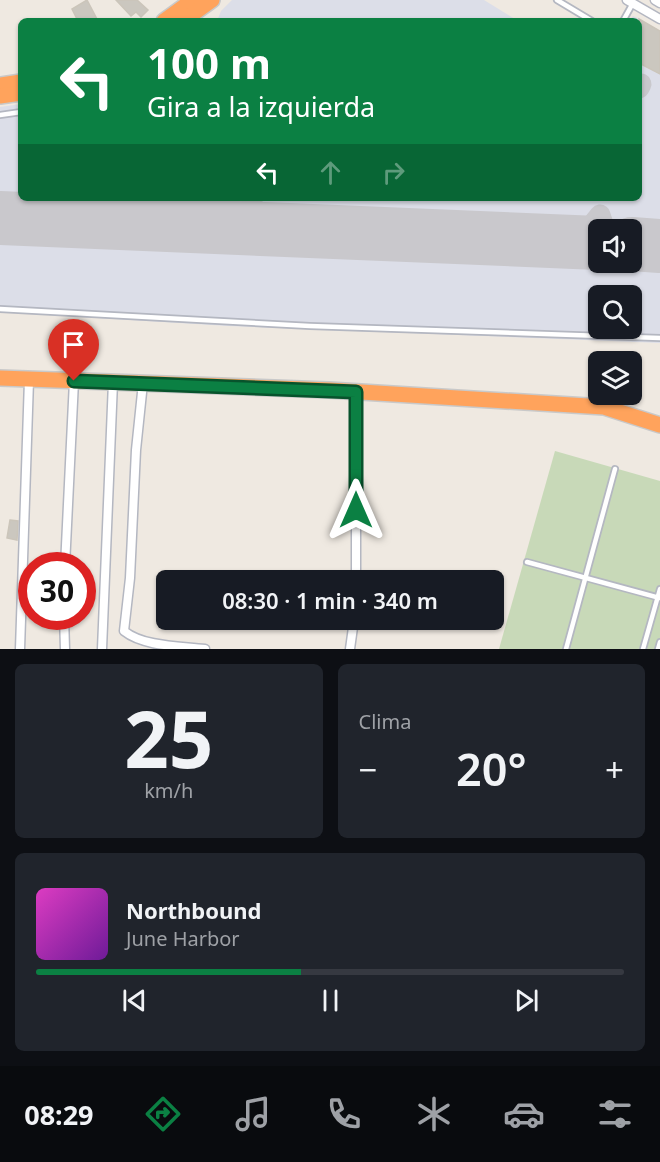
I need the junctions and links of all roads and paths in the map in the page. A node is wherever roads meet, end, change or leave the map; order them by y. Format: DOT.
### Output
graph roads {
  1 [pos="212,0"];
  2 [pos="557,0"];
  3 [pos="655,0"];
  4 [pos="632,1"];
  5 [pos="660,3"];
  6 [pos="194,7"];
  7 [pos="170,18"];
  8 [pos="587,18"];
  9 [pos="624,18"];
  10 [pos="660,19"];
  11 [pos="18,82"];
  12 [pos="0,85"];
  13 [pos="18,93"];
  14 [pos="0,96"];
  15 [pos="18,112"];
  16 [pos="0,115"];
  17 [pos="0,309"];
  18 [pos="660,338"];
  19 [pos="0,378"];
  20 [pos="29,380"];
  21 [pos="74,381"];
  22 [pos="113,382"];
  23 [pos="142,383"];
  24 [pos="356,392"];
  25 [pos="660,425"];
  26 [pos="615,469"];
  27 [pos="66,552"];
  28 [pos="527,562"];
  29 [pos="356,570"];
  30 [pos="585,577"];
  31 [pos="660,589"];
  32 [pos="659,598"];
  33 [pos="64,630"];
  34 [pos="353,630"];
  35 [pos="660,642"];
  36 [pos="20,649"];
  37 [pos="65,649"];
  38 [pos="102,649"];
  39 [pos="205,649"];
  40 [pos="350,649"];
  41 [pos="566,649"];
  42 [pos="644,649"];
  43 [pos="658,649"];
  1 -- 6 [label="highway"];
  2 -- 8 [label="lane"];
  3 -- 5 [label="street"];
  4 -- 9 [label="lane"];
  4 -- 10 [label="street"];
  6 -- 7 [label="highway"];
  11 -- 12 [label="highway"];
  13 -- 14 [label="highway"];
  15 -- 16 [label="lane"];
  17 -- 18 [label="lane"];
  19 -- 20 [label="highway"];
  20 -- 21 [label="highway"];
  20 -- 36 [label="street"];
  21 -- 22 [label="highway"];
  21 -- 27 [label="street"];
  22 -- 23 [label="highway"];
  22 -- 38 [label="street"];
  23 -- 24 [label="highway"];
  23 -- 39 [label="street"];
  24 -- 25 [label="highway"];
  24 -- 29 [label="street"];
  26 -- 30 [label="lane"];
  28 -- 30 [label="lane"];
  30 -- 32 [label="lane"];
  30 -- 41 [label="lane"];
  31 -- 32 [label="lane"];
  32 -- 42 [label="lane"];
  33 -- 37 [label="street"];
  34 -- 40 [label="street"];
  35 -- 43 [label="lane"];
}
